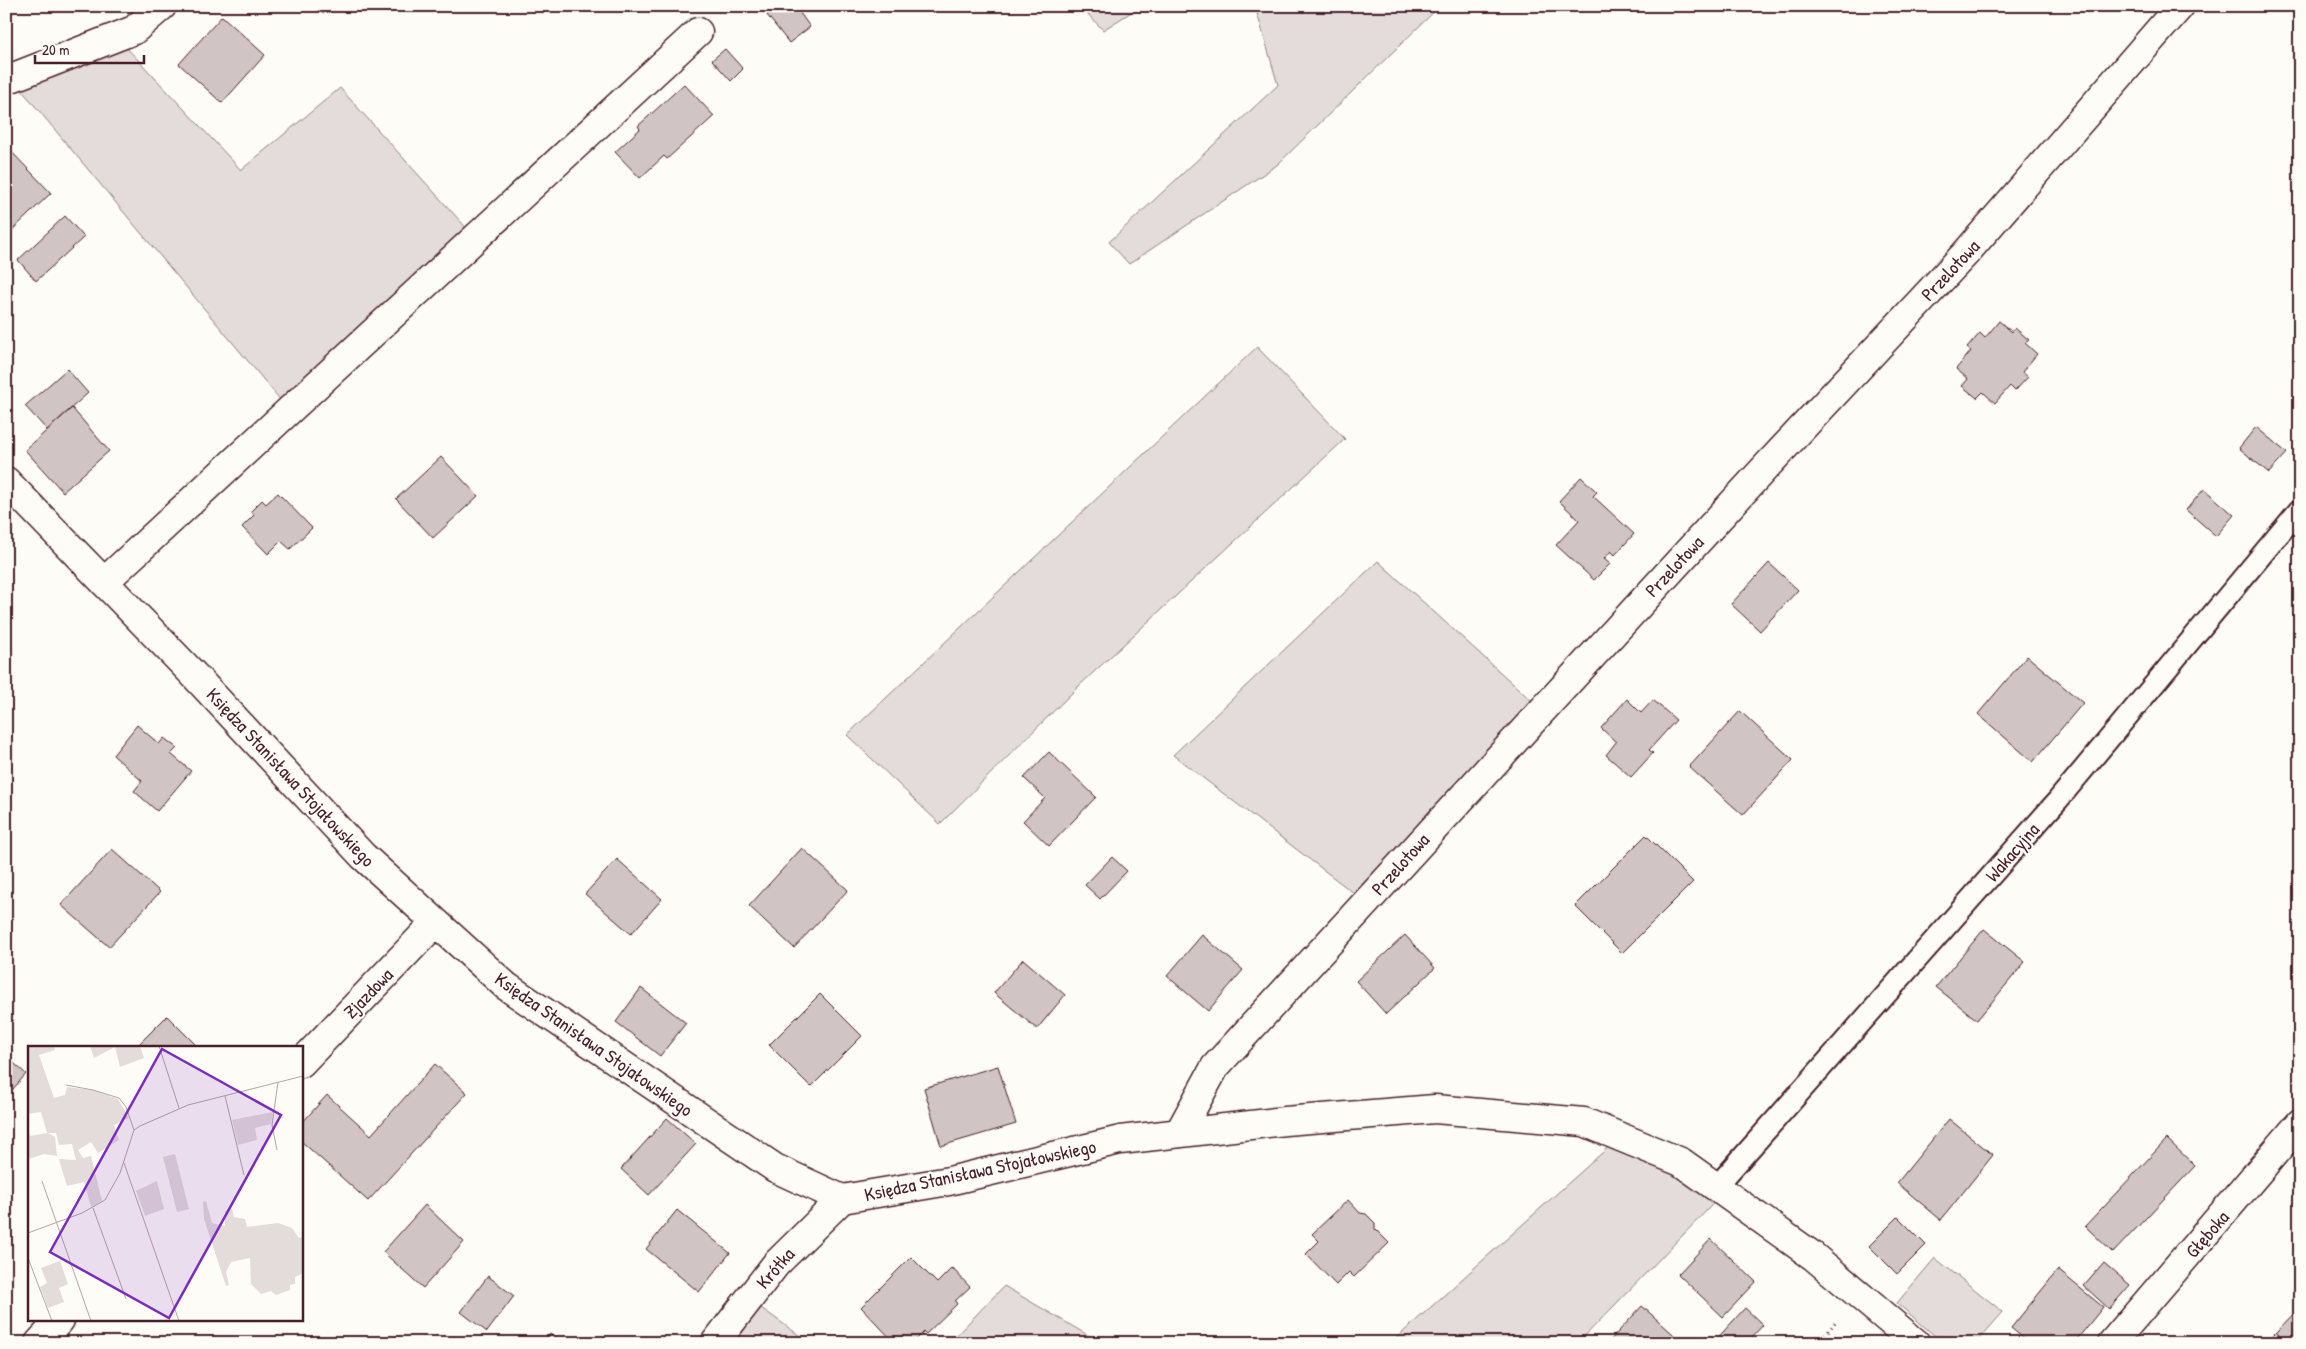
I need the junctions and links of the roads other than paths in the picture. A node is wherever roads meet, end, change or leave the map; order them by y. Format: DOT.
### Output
graph roads {
  1 [pos="162,6"];
  2 [pos="2180,6"];
  3 [pos="698,32"];
  4 [pos="6,80"];
  5 [pos="6,481"];
  6 [pos="2300,509"];
  7 [pos="104,582"];
  8 [pos="435,923"];
  9 [pos="302,1062"];
  10 [pos="2300,1123"];
  11 [pos="1179,1133"];
  12 [pos="1716,1187"];
  13 [pos="842,1199"];
  14 [pos="58,1322"];
  15 [pos="39,1343"];
  16 [pos="715,1343"];
  17 [pos="1916,1343"];
  18 [pos="2112,1343"];
  1 -- 4 [label="street"];
  2 -- 11 [label="street, Przelotowa"];
  3 -- 7 [label="street"];
  5 -- 7 [label="street, Księdza Stanisława Stojałowskiego"];
  6 -- 12 [label="lane, Wakacyjna"];
  7 -- 8 [label="street, Księdza Stanisława Stojałowskiego"];
  8 -- 9 [label="street, Zjazdowa"];
  8 -- 13 [label="street, Księdza Stanisława Stojałowskiego"];
  10 -- 18 [label="street, Głęboka"];
  11 -- 12 [label="street, Księdza Stanisława Stojałowskiego"];
  11 -- 13 [label="street, Księdza Stanisława Stojałowskiego"];
  12 -- 17 [label="street, Księdza Stanisława Stojałowskiego"];
  13 -- 16 [label="street, Krótka"];
  14 -- 15 [label="street"];
}
